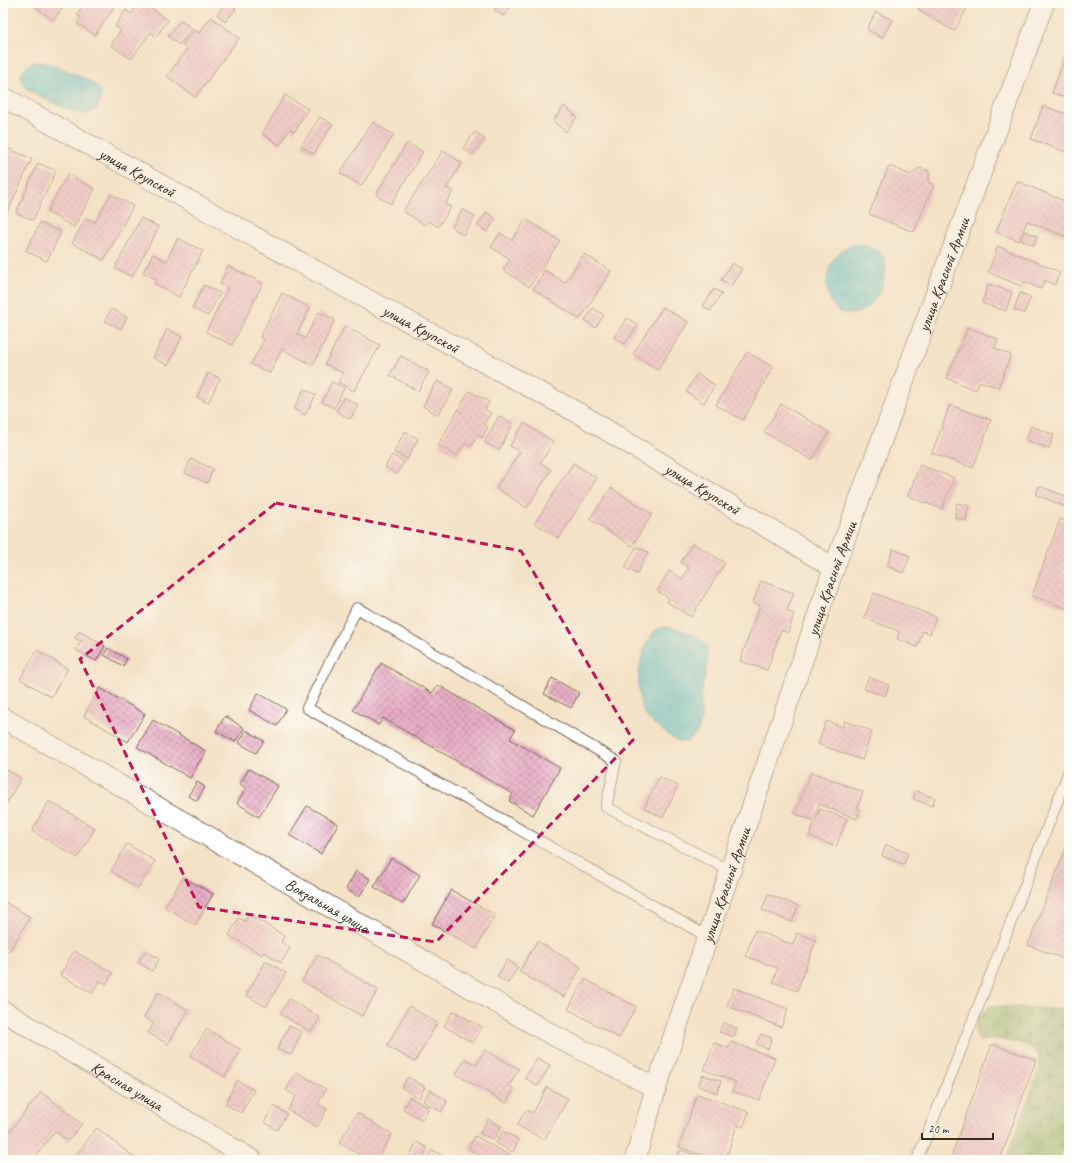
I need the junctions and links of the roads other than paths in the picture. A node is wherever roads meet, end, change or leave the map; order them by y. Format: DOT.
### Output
graph roads {
  1 [pos="1044,3"];
  2 [pos="3,97"];
  3 [pos="834,568"];
  4 [pos="3,718"];
  5 [pos="1069,771"];
  6 [pos="731,871"];
  7 [pos="708,937"];
  8 [pos="3,1011"];
  9 [pos="656,1088"];
  10 [pos="252,1160"];
  11 [pos="635,1160"];
  12 [pos="917,1160"];
  1 -- 3 [label="street, улица Красной Армии"];
  2 -- 3 [label="street, улица Крупской"];
  3 -- 6 [label="street, улица Красной Армии"];
  4 -- 9 [label="street, Вокзальная улица"];
  5 -- 12 [label="lane"];
  6 -- 7 [label="street, улица Красной Армии"];
  6 -- 7 [label="lane"];
  7 -- 9 [label="street, улица Красной Армии"];
  8 -- 10 [label="street, Красная улица"];
  9 -- 11 [label="street, улица Красной Армии"];
}
